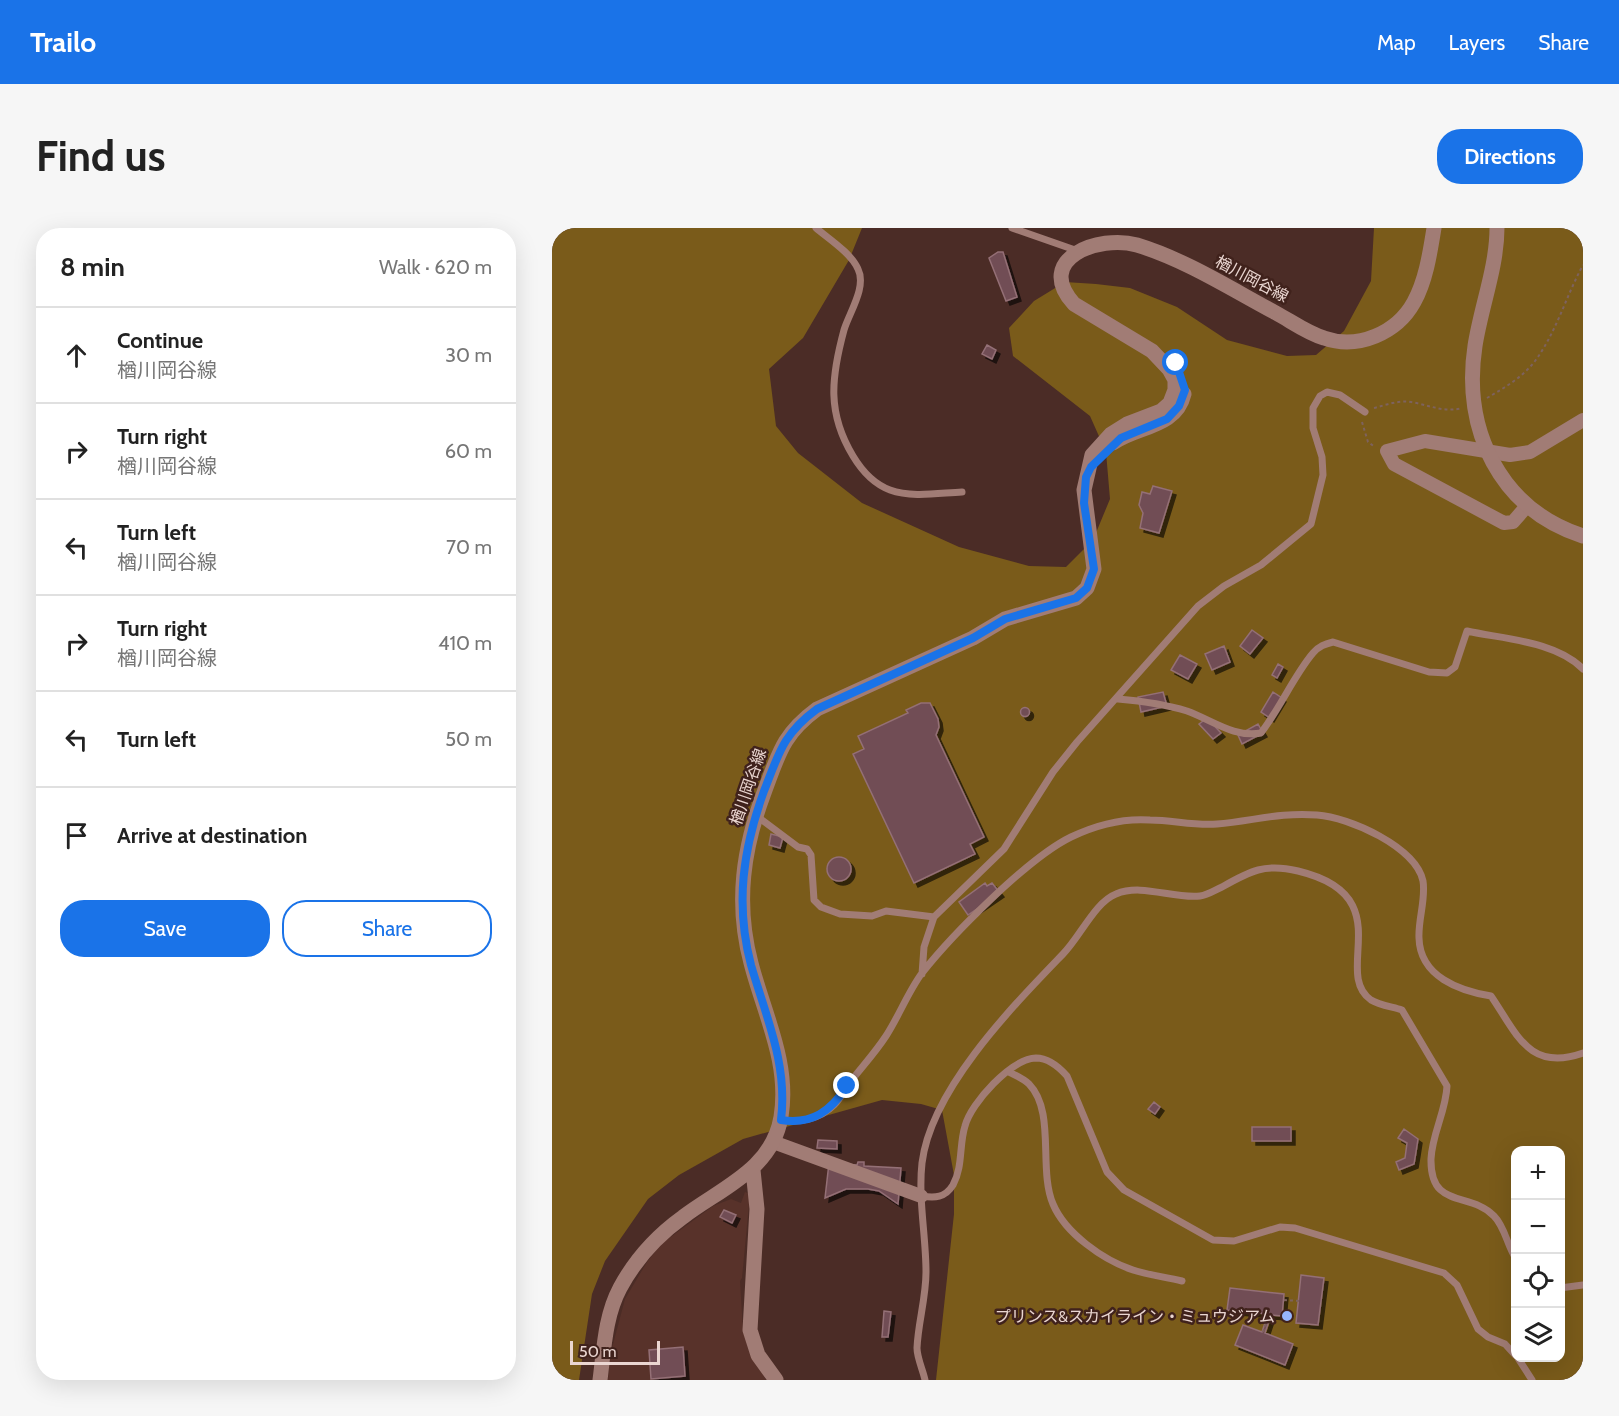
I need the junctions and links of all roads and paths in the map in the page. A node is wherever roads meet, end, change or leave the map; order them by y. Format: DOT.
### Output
graph roads {
  1 [pos="816,228"];
  2 [pos="1012,228"];
  3 [pos="1434,228"];
  4 [pos="1497,228"];
  5 [pos="1078,251"];
  6 [pos="1365,412"];
  7 [pos="1583,420"];
  8 [pos="962,492"];
  9 [pos="1524,503"];
  10 [pos="1583,536"];
  11 [pos="1583,669"];
  12 [pos="1118,699"];
  13 [pos="762,820"];
  14 [pos="934,917"];
  15 [pos="922,974"];
  16 [pos="1583,1053"];
  17 [pos="1009,1072"];
  18 [pos="781,1120"];
  19 [pos="773,1142"];
  20 [pos="753,1170"];
  21 [pos="921,1196"];
  22 [pos="1514,1254"];
  23 [pos="1182,1281"];
  24 [pos="1583,1284"];
  25 [pos="1565,1287"];
  26 [pos="1284,1300"];
  27 [pos="1299,1301"];
  28 [pos="1269,1315"];
  29 [pos="1263,1332"];
  30 [pos="1511,1351"];
  31 [pos="1520,1362"];
  32 [pos="600,1380"];
  33 [pos="776,1380"];
  34 [pos="926,1380"];
  35 [pos="1532,1380"];
  1 -- 8 [label="lane"];
  2 -- 5 [label="lane"];
  3 -- 5 [label="main road, 楢川岡谷線"];
  4 -- 9 [label="main road"];
  5 -- 18 [label="main road, 楢川岡谷線"];
  6 -- 12 [label="lane"];
  7 -- 9 [label="street"];
  9 -- 10 [label="main road"];
  11 -- 12 [label="lane"];
  12 -- 14 [label="lane"];
  13 -- 14 [label="lane"];
  14 -- 15 [label="lane"];
  15 -- 16 [label="lane"];
  15 -- 18 [label="lane"];
  17 -- 21 [label="lane"];
  17 -- 23 [label="lane"];
  17 -- 30 [label="lane"];
  18 -- 19 [label="main road, 楢川岡谷線"];
  19 -- 20 [label="main road, 楢川岡谷線"];
  19 -- 21 [label="street"];
  20 -- 32 [label="main road, 楢川岡谷線"];
  20 -- 33 [label="main road"];
  21 -- 22 [label="lane"];
  21 -- 34 [label="lane"];
  24 -- 25 [label="lane"];
  26 -- 27 [label="path"];
  28 -- 29 [label="path"];
  31 -- 35 [label="lane"];
}
